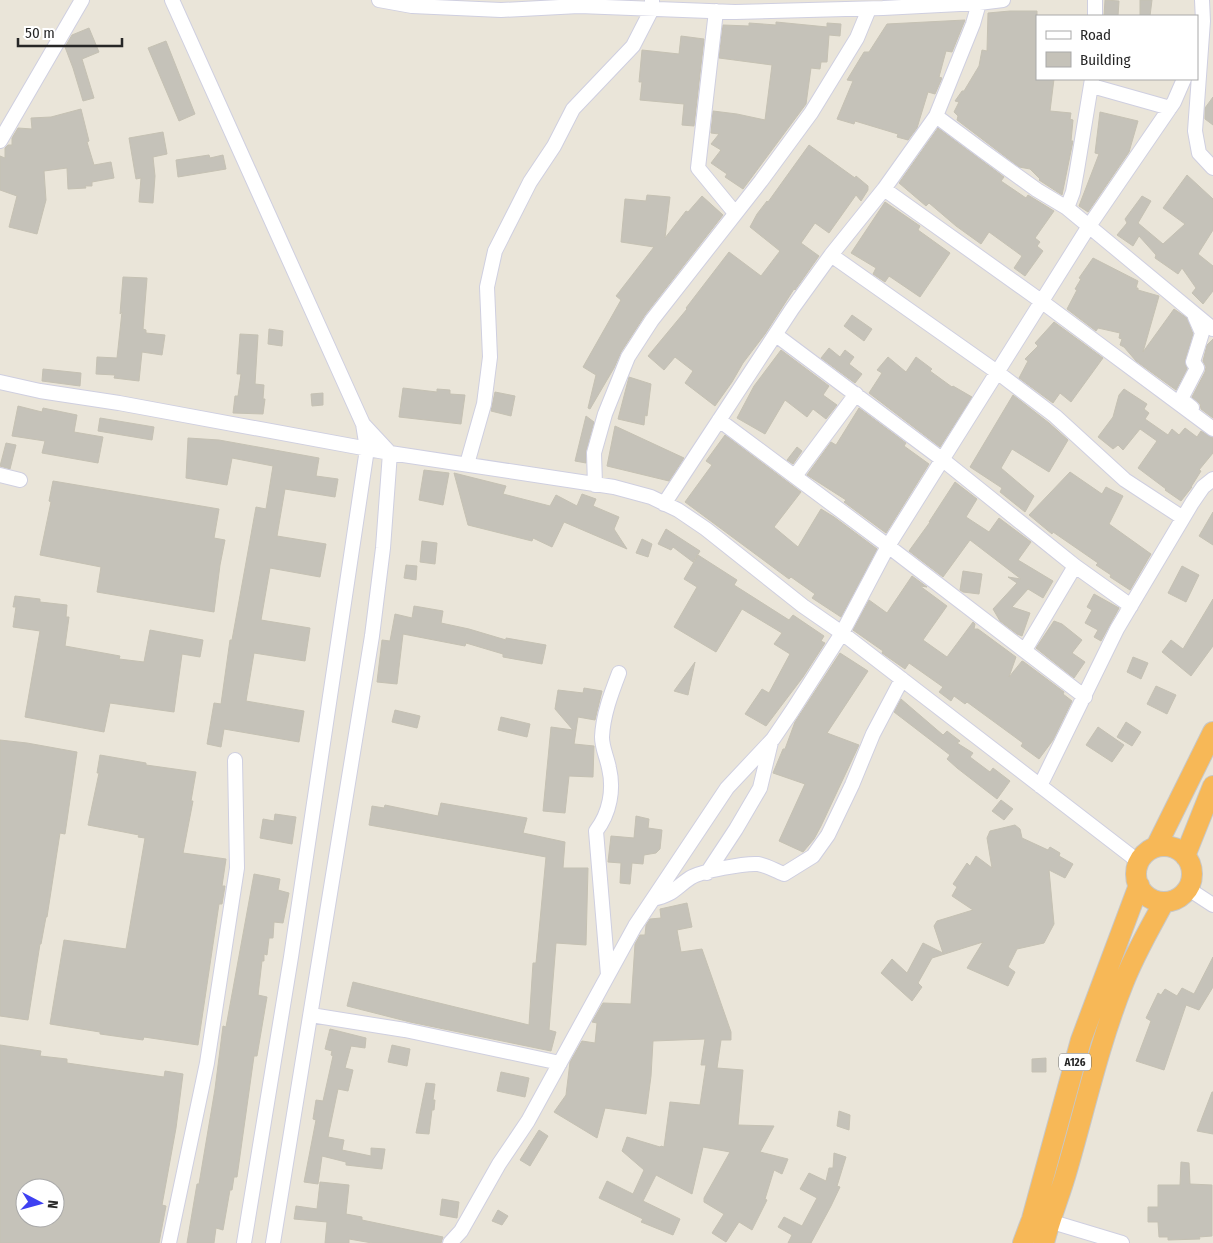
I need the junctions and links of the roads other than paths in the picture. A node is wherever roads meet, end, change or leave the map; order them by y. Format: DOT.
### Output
graph roads {
  1 [pos="82,0"];
  2 [pos="379,0"];
  3 [pos="1003,0"];
  4 [pos="1095,0"];
  5 [pos="1202,0"];
  6 [pos="173,1"];
  7 [pos="412,3"];
  8 [pos="979,3"];
  9 [pos="652,4"];
  10 [pos="884,4"];
  11 [pos="502,5"];
  12 [pos="809,5"];
  13 [pos="735,6"];
  14 [pos="869,8"];
  15 [pos="716,11"];
  16 [pos="1095,15"];
  17 [pos="1203,22"];
  18 [pos="1198,38"];
  19 [pos="1213,44"];
  20 [pos="1200,64"];
  21 [pos="1184,80"];
  22 [pos="1092,82"];
  23 [pos="1170,108"];
  24 [pos="936,116"];
  25 [pos="0,142"];
  26 [pos="1213,168"];
  27 [pos="884,189"];
  28 [pos="1067,208"];
  29 [pos="735,214"];
  30 [pos="1089,226"];
  31 [pos="831,255"];
  32 [pos="1041,301"];
  33 [pos="1192,312"];
  34 [pos="1213,329"];
  35 [pos="776,335"];
  36 [pos="996,372"];
  37 [pos="0,382"];
  38 [pos="856,394"];
  39 [pos="719,420"];
  40 [pos="363,424"];
  41 [pos="1213,428"];
  42 [pos="367,449"];
  43 [pos="390,453"];
  44 [pos="944,460"];
  45 [pos="465,464"];
  46 [pos="0,475"];
  47 [pos="795,476"];
  48 [pos="1213,479"];
  49 [pos="20,480"];
  50 [pos="595,484"];
  51 [pos="664,504"];
  52 [pos="1183,518"];
  53 [pos="888,546"];
  54 [pos="1074,566"];
  55 [pos="1131,606"];
  56 [pos="842,633"];
  57 [pos="1025,650"];
  58 [pos="620,673"];
  59 [pos="902,679"];
  60 [pos="1085,696"];
  61 [pos="1213,732"];
  62 [pos="772,741"];
  63 [pos="235,760"];
  64 [pos="1040,786"];
  65 [pos="1213,786"];
  66 [pos="1156,847"];
  67 [pos="1185,856"];
  68 [pos="1138,862"];
  69 [pos="707,872"];
  70 [pos="1139,885"];
  71 [pos="1187,888"];
  72 [pos="653,899"];
  73 [pos="1164,902"];
  74 [pos="1213,905"];
  75 [pos="608,976"];
  76 [pos="311,1015"];
  77 [pos="560,1063"];
  78 [pos="1049,1221"];
  79 [pos="169,1243"];
  80 [pos="244,1243"];
  81 [pos="273,1243"];
  82 [pos="450,1243"];
  83 [pos="1023,1243"];
  84 [pos="1044,1243"];
  85 [pos="1122,1243"];
  1 -- 25 [label="street"];
  2 -- 7 [label="street"];
  3 -- 8 [label="street"];
  4 -- 16 [label="street"];
  5 -- 17 [label="street"];
  6 -- 40 [label="street"];
  7 -- 11 [label="street"];
  8 -- 10 [label="street"];
  8 -- 24 [label="street"];
  9 -- 11 [label="street"];
  9 -- 15 [label="street"];
  9 -- 45 [label="street"];
  10 -- 14 [label="street"];
  12 -- 13 [label="street"];
  12 -- 14 [label="street"];
  13 -- 15 [label="street"];
  14 -- 29 [label="street"];
  15 -- 29 [label="street"];
  17 -- 18 [label="street"];
  17 -- 20 [label="street"];
  19 -- 20 [label="street"];
  20 -- 26 [label="street"];
  21 -- 23 [label="street"];
  22 -- 23 [label="street"];
  22 -- 28 [label="street"];
  23 -- 30 [label="street"];
  24 -- 27 [label="street"];
  24 -- 28 [label="street"];
  27 -- 31 [label="street"];
  27 -- 32 [label="street"];
  28 -- 30 [label="street"];
  29 -- 50 [label="street"];
  30 -- 32 [label="street"];
  30 -- 33 [label="street"];
  31 -- 35 [label="street"];
  31 -- 36 [label="street"];
  32 -- 36 [label="street"];
  32 -- 41 [label="street"];
  33 -- 34 [label="street"];
  33 -- 41 [label="street"];
  35 -- 38 [label="street"];
  35 -- 39 [label="street"];
  36 -- 44 [label="street"];
  36 -- 52 [label="street"];
  37 -- 42 [label="street"];
  38 -- 44 [label="street"];
  38 -- 47 [label="street"];
  39 -- 47 [label="street"];
  39 -- 51 [label="street"];
  40 -- 42 [label="street"];
  40 -- 43 [label="street"];
  42 -- 43 [label="street"];
  42 -- 80 [label="street"];
  43 -- 45 [label="street"];
  43 -- 76 [label="street"];
  44 -- 53 [label="street"];
  44 -- 54 [label="street"];
  45 -- 50 [label="street"];
  46 -- 49 [label="street"];
  47 -- 53 [label="street"];
  48 -- 52 [label="street"];
  50 -- 51 [label="street"];
  51 -- 56 [label="street"];
  52 -- 55 [label="street"];
  53 -- 56 [label="street"];
  53 -- 57 [label="street"];
  54 -- 55 [label="street"];
  54 -- 57 [label="street"];
  55 -- 60 [label="street"];
  56 -- 59 [label="street"];
  56 -- 62 [label="street"];
  57 -- 60 [label="street"];
  58 -- 75 [label="street"];
  59 -- 64 [label="street"];
  59 -- 69 [label="street"];
  60 -- 64 [label="street"];
  61 -- 66 [label="highway"];
  62 -- 69 [label="street"];
  62 -- 72 [label="street"];
  63 -- 79 [label="street"];
  64 -- 68 [label="street"];
  65 -- 67 [label="highway"];
  66 -- 67 [label="highway"];
  66 -- 68 [label="highway"];
  67 -- 71 [label="highway"];
  68 -- 70 [label="highway, A126"];
  69 -- 72 [label="street"];
  70 -- 73 [label="highway"];
  70 -- 83 [label="highway, A126"];
  71 -- 73 [label="highway"];
  71 -- 74 [label="street"];
  72 -- 75 [label="street"];
  73 -- 78 [label="highway, A126"];
  75 -- 77 [label="street"];
  76 -- 77 [label="street"];
  76 -- 81 [label="street"];
  77 -- 82 [label="street"];
  78 -- 84 [label="highway, A126"];
  78 -- 85 [label="street"];
}
